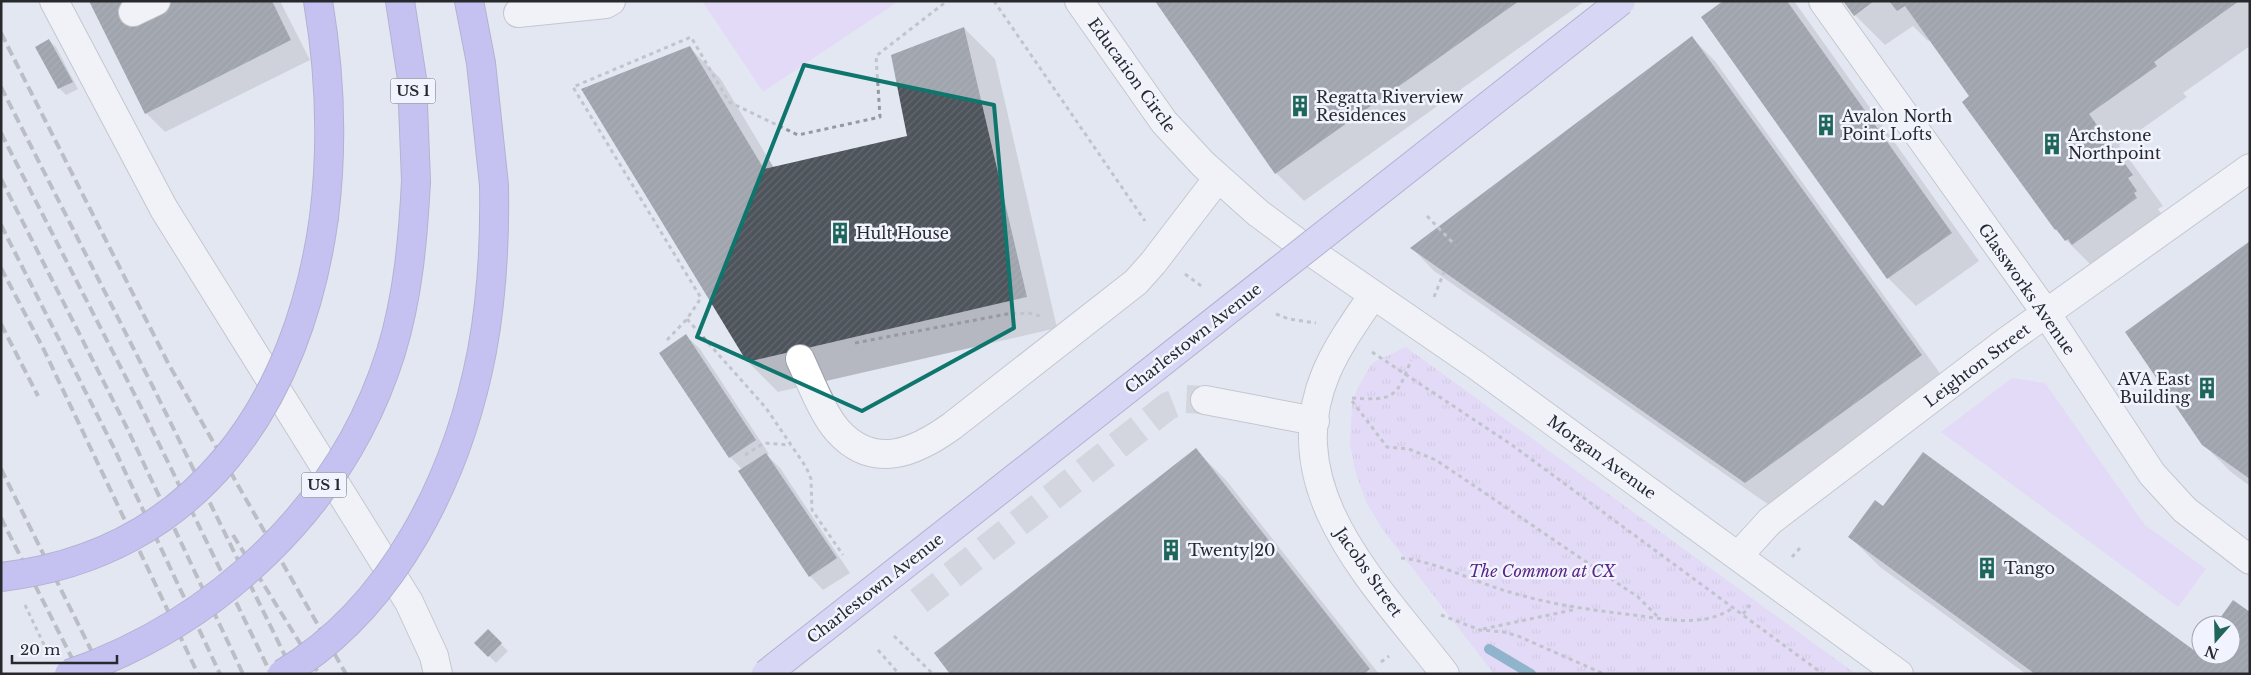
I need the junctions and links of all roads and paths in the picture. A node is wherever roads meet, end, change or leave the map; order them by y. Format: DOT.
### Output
graph roads {
  1 [pos="54,1"];
  2 [pos="318,1"];
  3 [pos="400,1"];
  4 [pos="469,1"];
  5 [pos="611,1"];
  6 [pos="947,1"];
  7 [pos="994,1"];
  8 [pos="1079,1"];
  9 [pos="1621,1"];
  10 [pos="1823,1"];
  11 [pos="518,13"];
  12 [pos="2250,168"];
  13 [pos="1218,178"];
  14 [pos="1427,216"];
  15 [pos="1301,245"];
  16 [pos="1455,245"];
  17 [pos="1164,249"];
  18 [pos="1444,272"];
  19 [pos="1210,291"];
  20 [pos="1373,295"];
  21 [pos="1433,300"];
  22 [pos="1272,313"];
  23 [pos="2046,314"];
  24 [pos="1045,317"];
  25 [pos="687,319"];
  26 [pos="1322,323"];
  27 [pos="667,340"];
  28 [pos="855,344"];
  29 [pos="1372,352"];
  30 [pos="800,359"];
  31 [pos="1406,374"];
  32 [pos="274,386"];
  33 [pos="1204,400"];
  34 [pos="1315,421"];
  35 [pos="791,445"];
  36 [pos="745,455"];
  37 [pos="844,555"];
  38 [pos="1738,556"];
  39 [pos="1401,558"];
  40 [pos="2250,560"];
  41 [pos="1,577"];
  42 [pos="23,603"];
  43 [pos="1734,608"];
  44 [pos="1580,609"];
  45 [pos="1441,615"];
  46 [pos="1660,619"];
  47 [pos="1480,630"];
  48 [pos="894,636"];
  49 [pos="878,650"];
  50 [pos="60,665"];
  51 [pos="1442,673"];
  52 [pos="282,674"];
  53 [pos="438,674"];
  54 [pos="766,674"];
  55 [pos="899,674"];
  56 [pos="933,674"];
  57 [pos="1604,674"];
  58 [pos="1823,674"];
  59 [pos="1899,674"];
  1 -- 32 [label="street"];
  2 -- 32 [label="highway, bridge"];
  3 -- 50 [label="highway, US 1, bridge"];
  4 -- 52 [label="highway, bridge"];
  5 -- 11 [label="street"];
  6 -- 25 [label="path"];
  7 -- 17 [label="path"];
  8 -- 13 [label="street, Education Circle"];
  9 -- 54 [label="main road, Charlestown Avenue, bridge"];
  10 -- 23 [label="street, Glassworks Avenue"];
  12 -- 23 [label="street, Leighton Street"];
  13 -- 15 [label="street, Education Circle"];
  13 -- 17 [label="street"];
  14 -- 16 [label="path"];
  15 -- 20 [label="street, Morgan Avenue"];
  17 -- 19 [label="path"];
  17 -- 30 [label="street"];
  18 -- 21 [label="path"];
  20 -- 34 [label="street, Jacobs Street"];
  20 -- 38 [label="street, Morgan Avenue"];
  22 -- 26 [label="path"];
  23 -- 38 [label="street, Leighton Street"];
  23 -- 40 [label="street, Glassworks Avenue"];
  24 -- 28 [label="path"];
  25 -- 27 [label="path"];
  25 -- 35 [label="path"];
  29 -- 31 [label="path"];
  31 -- 43 [label="path"];
  31 -- 46 [label="path"];
  32 -- 41 [label="highway, bridge"];
  32 -- 53 [label="street"];
  33 -- 34 [label="street"];
  34 -- 51 [label="street, Jacobs Street"];
  35 -- 36 [label="path"];
  35 -- 37 [label="path"];
  38 -- 59 [label="street, Morgan Avenue"];
  39 -- 44 [label="path"];
  42 -- 50 [label="path"];
  43 -- 46 [label="path"];
  43 -- 58 [label="path"];
  44 -- 46 [label="path"];
  44 -- 47 [label="path"];
  45 -- 47 [label="path"];
  47 -- 57 [label="path"];
  48 -- 56 [label="path"];
  49 -- 55 [label="path"];
}
